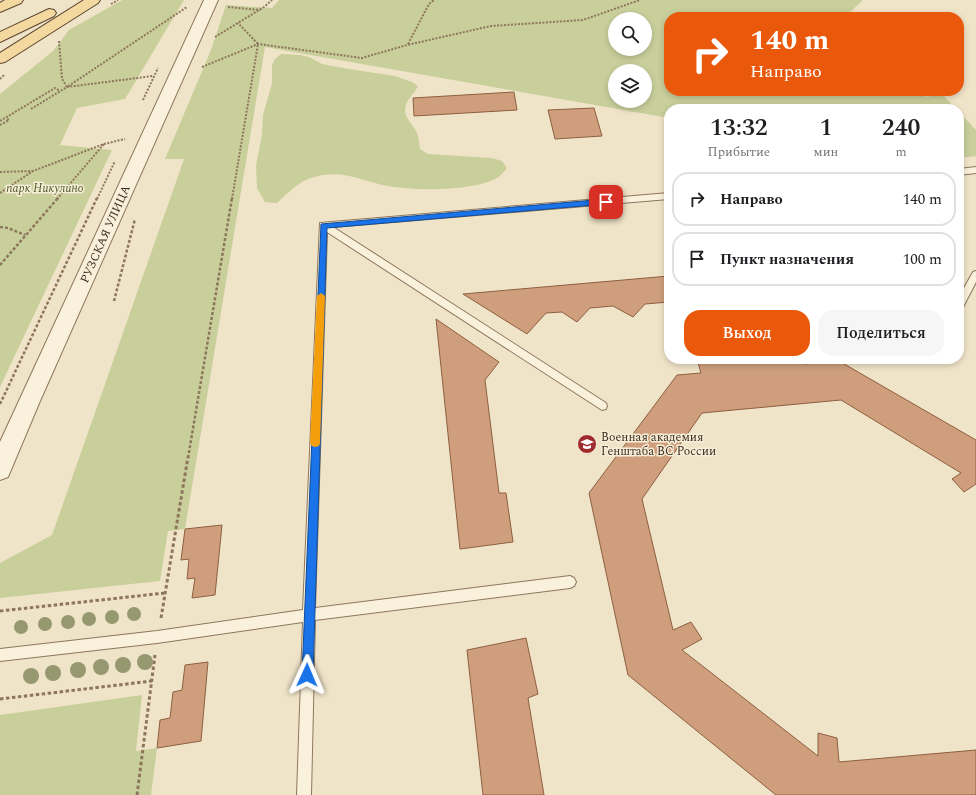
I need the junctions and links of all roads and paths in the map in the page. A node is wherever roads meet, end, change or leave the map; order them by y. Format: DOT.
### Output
graph roads {
  1 [pos="16,0"];
  2 [pos="74,0"];
  3 [pos="93,0"];
  4 [pos="272,0"];
  5 [pos="434,0"];
  6 [pos="640,0"];
  7 [pos="219,4"];
  8 [pos="0,8"];
  9 [pos="260,10"];
  10 [pos="186,14"];
  11 [pos="238,23"];
  12 [pos="58,35"];
  13 [pos="0,38"];
  14 [pos="211,40"];
  15 [pos="258,44"];
  16 [pos="407,45"];
  17 [pos="0,59"];
  18 [pos="161,62"];
  19 [pos="199,68"];
  20 [pos="154,76"];
  21 [pos="66,87"];
  22 [pos="60,91"];
  23 [pos="142,103"];
  24 [pos="31,109"];
  25 [pos="6,118"];
  26 [pos="0,121"];
  27 [pos="0,125"];
  28 [pos="128,133"];
  29 [pos="125,139"];
  30 [pos="104,144"];
  31 [pos="122,146"];
  32 [pos="115,160"];
  33 [pos="976,170"];
  34 [pos="33,171"];
  35 [pos="964,171"];
  36 [pos="0,172"];
  37 [pos="0,193"];
  38 [pos="664,196"];
  39 [pos="323,226"];
  40 [pos="0,227"];
  41 [pos="25,235"];
  42 [pos="0,265"];
  43 [pos="976,274"];
  44 [pos="964,297"];
  45 [pos="0,404"];
  46 [pos="602,406"];
  47 [pos="0,469"];
  48 [pos="570,582"];
  49 [pos="165,593"];
  50 [pos="0,611"];
  51 [pos="309,615"];
  52 [pos="157,637"];
  53 [pos="0,655"];
  54 [pos="152,681"];
  55 [pos="0,699"];
  56 [pos="137,795"];
  57 [pos="304,795"];
  1 -- 8 [label="main road"];
  2 -- 13 [label="main road"];
  3 -- 17 [label="main road"];
  4 -- 9 [label="path"];
  5 -- 16 [label="path"];
  6 -- 16 [label="path"];
  7 -- 9 [label="path"];
  7 -- 47 [label="street, РУЗСКАЯ УЛИЦА"];
  9 -- 11 [label="path"];
  10 -- 21 [label="path"];
  11 -- 14 [label="path"];
  11 -- 15 [label="path"];
  12 -- 21 [label="path"];
  15 -- 16 [label="path"];
  15 -- 19 [label="path"];
  15 -- 49 [label="path"];
  18 -- 20 [label="path"];
  20 -- 21 [label="path"];
  20 -- 23 [label="path"];
  21 -- 22 [label="path"];
  22 -- 24 [label="path"];
  22 -- 25 [label="path"];
  25 -- 26 [label="path"];
  25 -- 27 [label="path"];
  28 -- 29 [label="path"];
  29 -- 30 [label="path"];
  29 -- 31 [label="path"];
  30 -- 34 [label="path"];
  30 -- 41 [label="path"];
  32 -- 45 [label="path"];
  33 -- 35 [label="lane"];
  34 -- 36 [label="path"];
  34 -- 37 [label="path"];
  38 -- 39 [label="lane"];
  39 -- 46 [label="lane"];
  39 -- 51 [label="lane"];
  40 -- 41 [label="path"];
  41 -- 42 [label="path"];
  43 -- 44 [label="lane"];
  48 -- 51 [label="lane"];
  49 -- 50 [label="path"];
  49 -- 52 [label="path"];
  51 -- 52 [label="lane"];
  51 -- 57 [label="lane"];
  52 -- 53 [label="lane"];
  52 -- 54 [label="path"];
  54 -- 55 [label="path"];
  54 -- 56 [label="path"];
}
